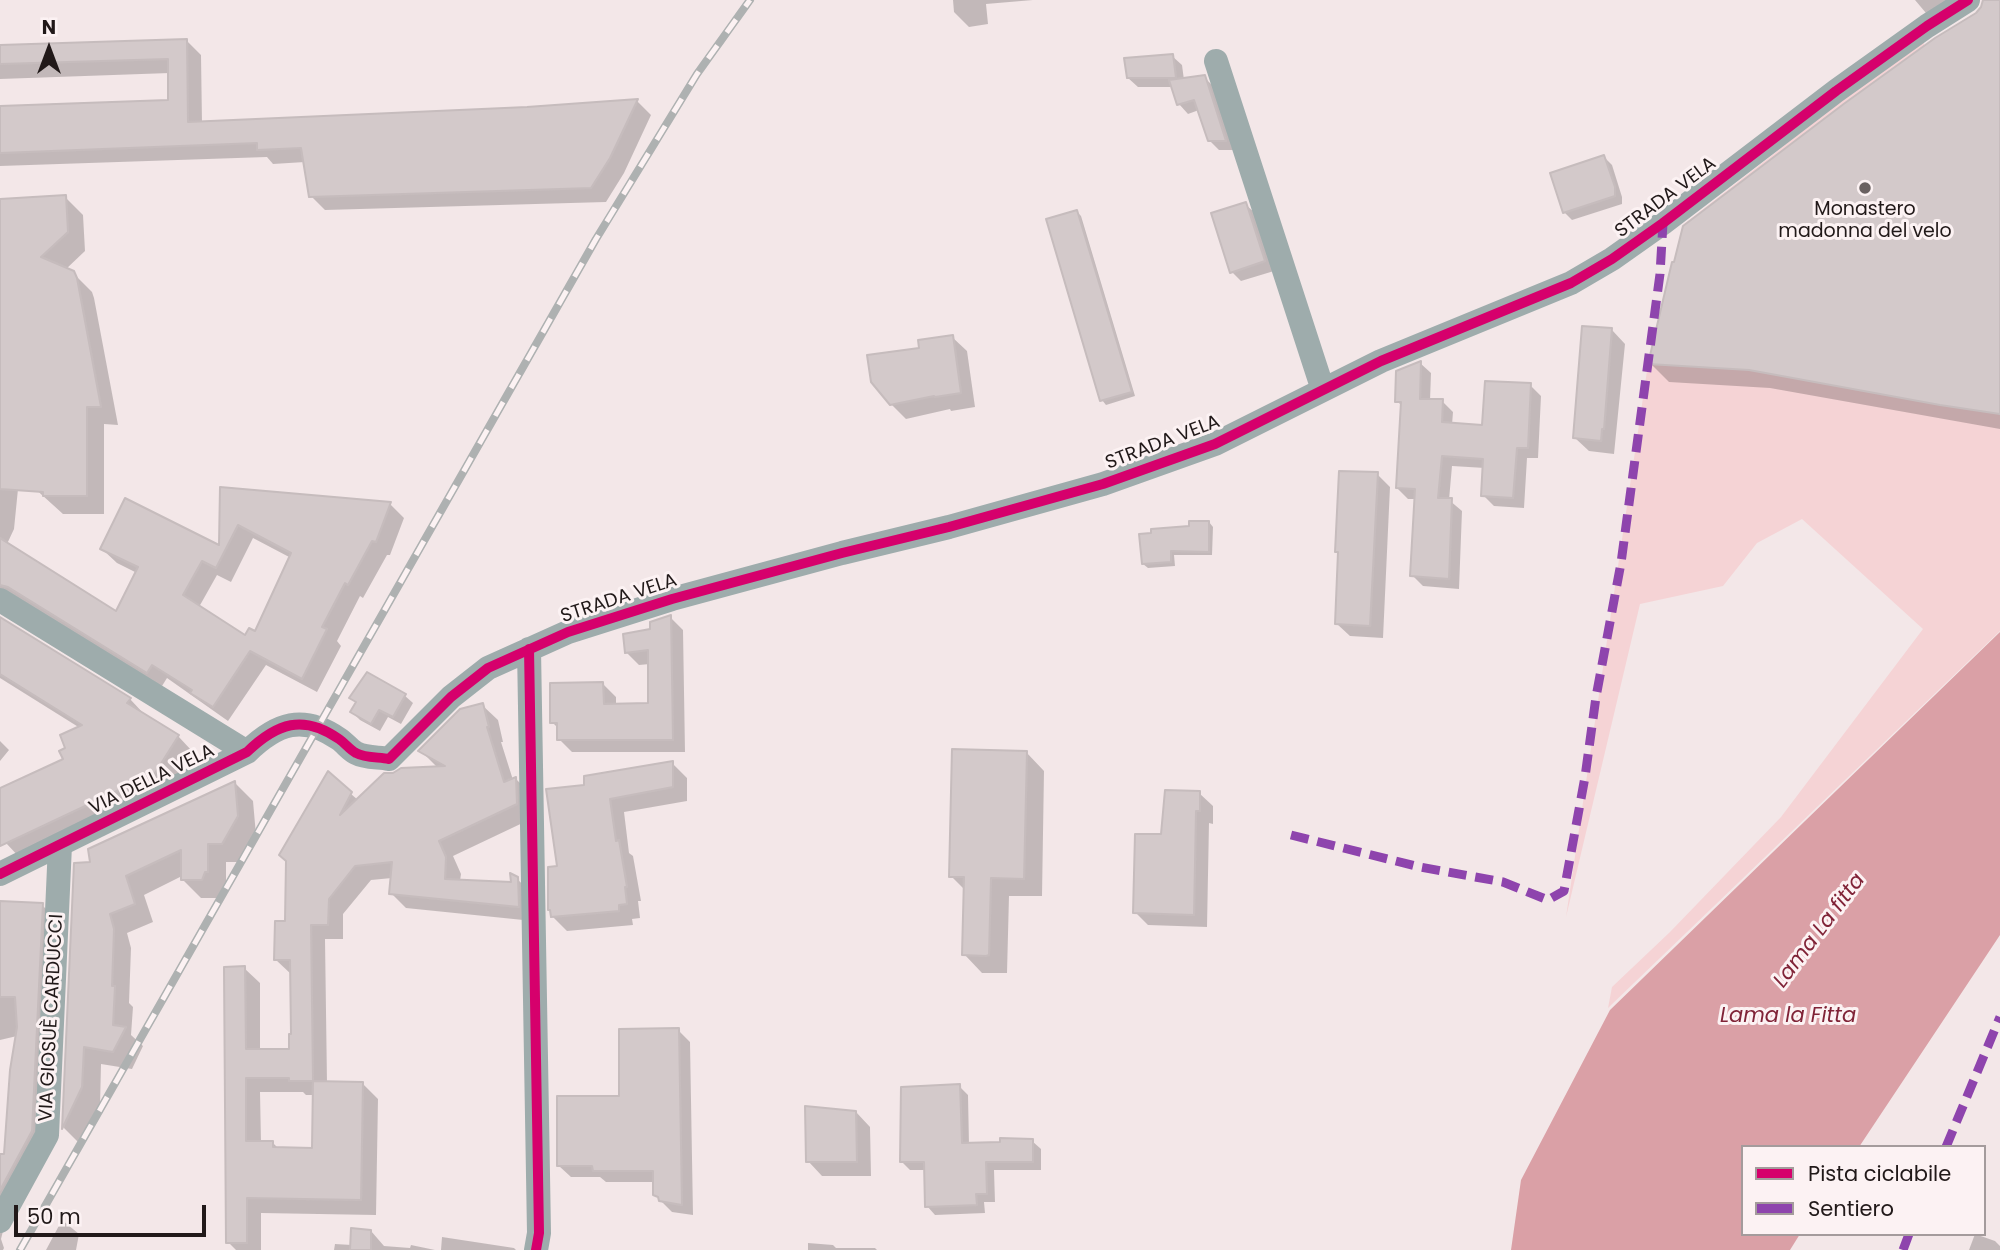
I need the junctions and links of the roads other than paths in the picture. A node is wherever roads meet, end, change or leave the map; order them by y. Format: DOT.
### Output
graph roads {
  1 [pos="1968,0"];
  2 [pos="1216,61"];
  3 [pos="1323,390"];
  4 [pos="0,600"];
  5 [pos="529,649"];
  6 [pos="318,728"];
  7 [pos="247,752"];
  8 [pos="60,845"];
  9 [pos="0,874"];
  10 [pos="0,1221"];
  11 [pos="536,1250"];
  1 -- 3 [label="street, STRADA VELA"];
  2 -- 3 [label="street"];
  3 -- 5 [label="street, STRADA VELA"];
  4 -- 7 [label="street"];
  5 -- 6 [label="street, STRADA VELA"];
  5 -- 11 [label="street"];
  6 -- 7 [label="street, VIA DELLA VELA"];
  7 -- 8 [label="street, VIA DELLA VELA"];
  8 -- 9 [label="street, VIA DELLA VELA"];
  8 -- 10 [label="street, VIA GIOSUÈ CARDUCCI"];
}
